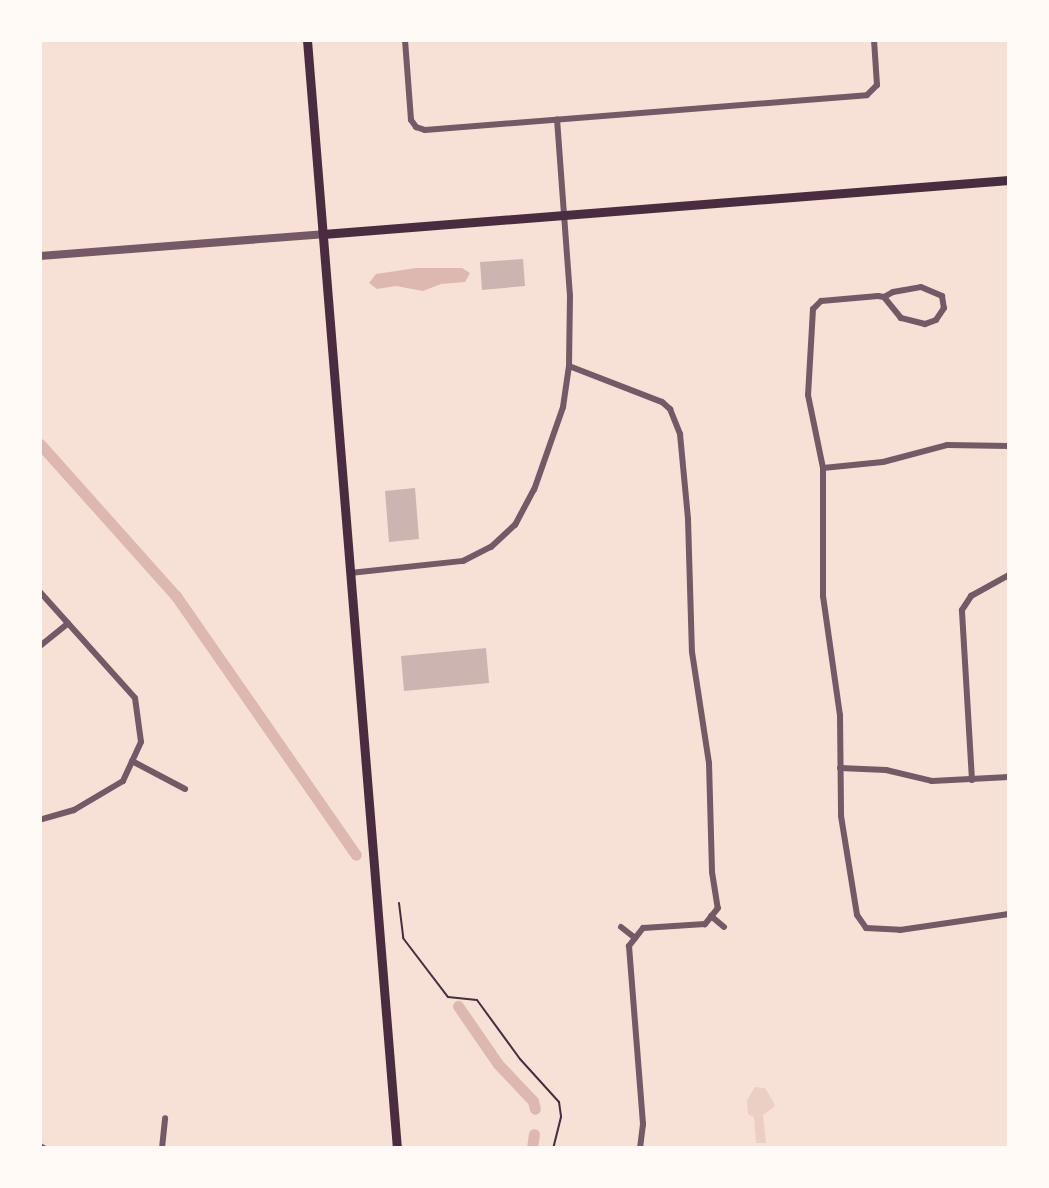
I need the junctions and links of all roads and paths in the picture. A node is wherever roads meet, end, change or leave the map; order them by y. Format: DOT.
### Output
graph roads {
  1 [pos="307,40"];
  2 [pos="405,40"];
  3 [pos="874,40"];
  4 [pos="557,119"];
  5 [pos="1009,180"];
  6 [pos="564,215"];
  7 [pos="323,234"];
  8 [pos="40,256"];
  9 [pos="884,297"];
  10 [pos="569,366"];
  11 [pos="1009,446"];
  12 [pos="823,468"];
  13 [pos="350,573"];
  14 [pos="1009,575"];
  15 [pos="40,592"];
  16 [pos="68,623"];
  17 [pos="40,646"];
  18 [pos="132,761"];
  19 [pos="840,768"];
  20 [pos="1009,777"];
  21 [pos="972,780"];
  22 [pos="185,789"];
  23 [pos="40,820"];
  24 [pos="399,903"];
  25 [pos="1009,914"];
  26 [pos="711,916"];
  27 [pos="621,927"];
  28 [pos="724,927"];
  29 [pos="635,938"];
  30 [pos="165,1118"];
  31 [pos="162,1148"];
  32 [pos="397,1148"];
  33 [pos="553,1148"];
  34 [pos="640,1148"];
  1 -- 7 [label="main road"];
  2 -- 4 [label="street"];
  3 -- 4 [label="street"];
  4 -- 6 [label="street"];
  5 -- 6 [label="main road"];
  6 -- 7 [label="main road"];
  6 -- 10 [label="street"];
  7 -- 8 [label="street"];
  7 -- 13 [label="main road"];
  9 -- 9 [label="street"];
  9 -- 12 [label="street"];
  10 -- 13 [label="street"];
  10 -- 26 [label="street"];
  11 -- 12 [label="street"];
  12 -- 19 [label="street"];
  13 -- 32 [label="main road"];
  14 -- 21 [label="street"];
  15 -- 16 [label="street"];
  16 -- 17 [label="street"];
  16 -- 18 [label="street"];
  18 -- 22 [label="street"];
  18 -- 23 [label="street"];
  19 -- 21 [label="street"];
  19 -- 25 [label="street"];
  20 -- 21 [label="street"];
  24 -- 33 [label="path"];
  26 -- 28 [label="street"];
  26 -- 29 [label="street"];
  27 -- 29 [label="street"];
  29 -- 34 [label="street"];
  30 -- 31 [label="street"];
}
